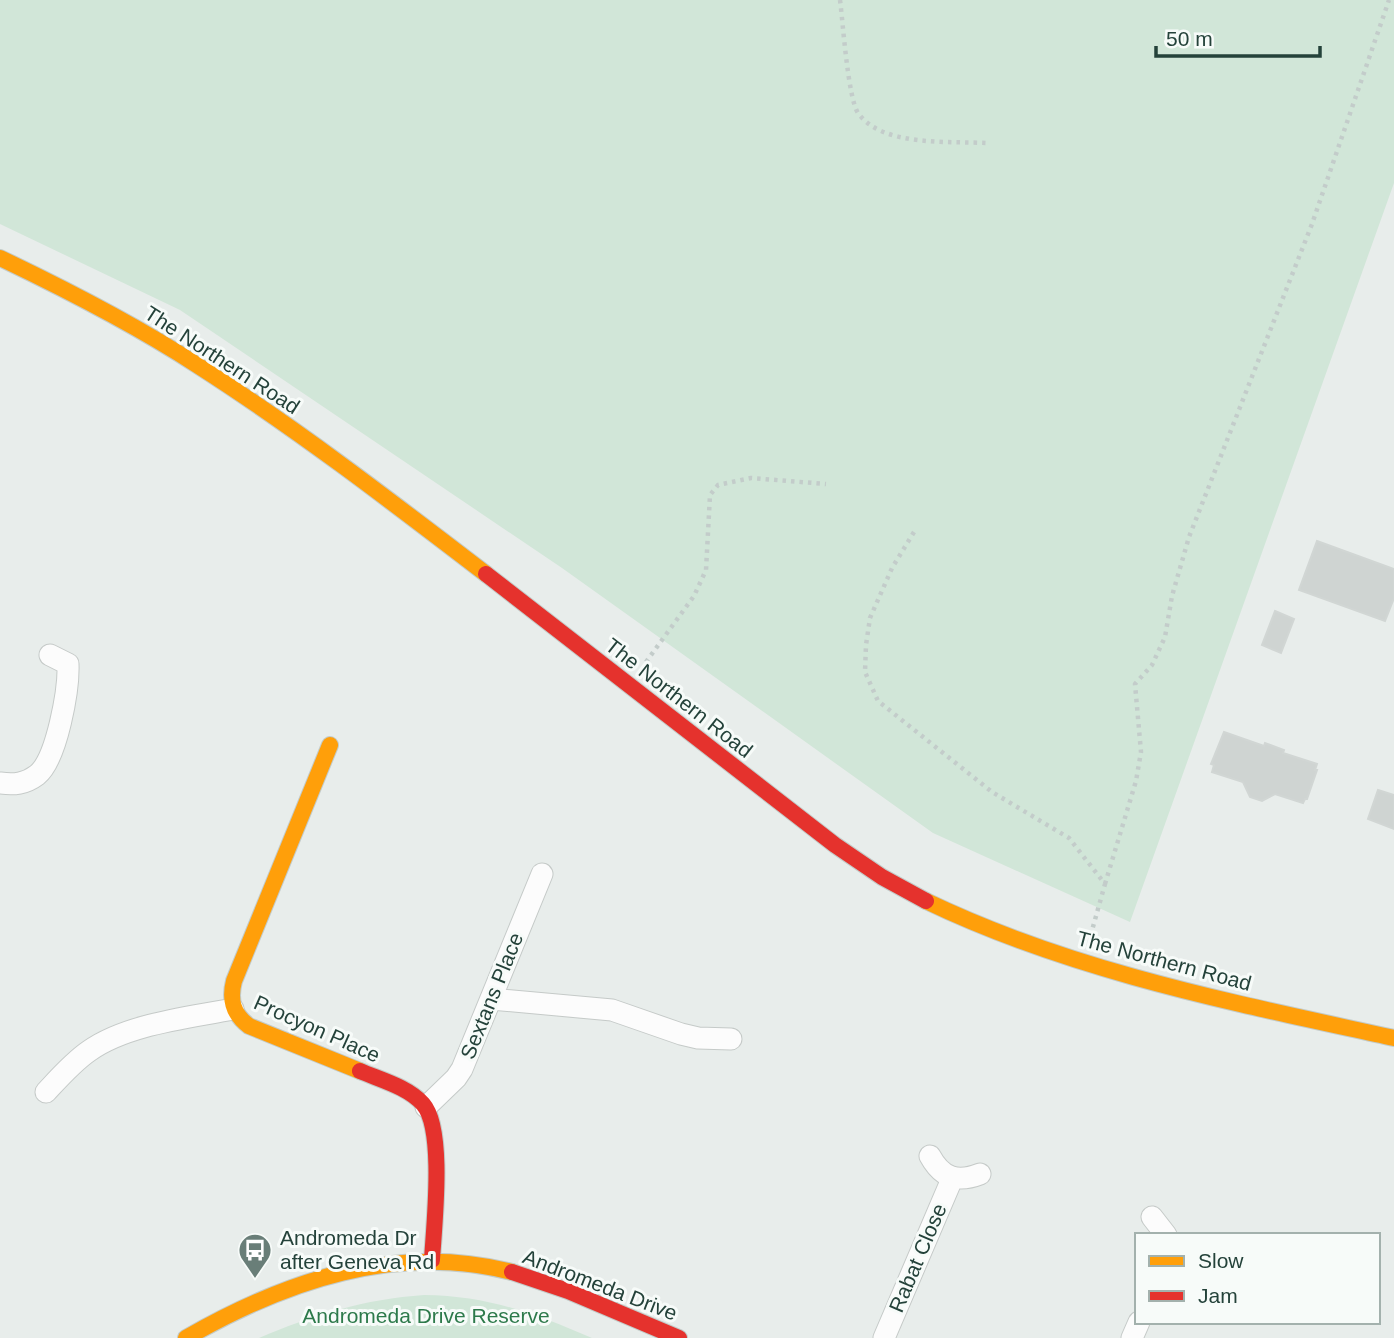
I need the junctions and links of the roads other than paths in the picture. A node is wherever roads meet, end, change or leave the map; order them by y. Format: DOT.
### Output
graph roads {
  1 [pos="0,258"];
  2 [pos="50,655"];
  3 [pos="330,745"];
  4 [pos="0,783"];
  5 [pos="542,874"];
  6 [pos="491,999"];
  7 [pos="233,1009"];
  8 [pos="1394,1038"];
  9 [pos="731,1039"];
  10 [pos="46,1092"];
  11 [pos="426,1107"];
  12 [pos="930,1156"];
  13 [pos="980,1174"];
  14 [pos="951,1179"];
  15 [pos="1152,1217"];
  16 [pos="1164,1233"];
  17 [pos="432,1260"];
  18 [pos="186,1338"];
  19 [pos="679,1338"];
  20 [pos="884,1338"];
  1 -- 8 [label="main road, The Northern Road"];
  2 -- 4 [label="street"];
  3 -- 7 [label="main road, Procyon Place"];
  5 -- 6 [label="street, Sextans Place"];
  6 -- 9 [label="street"];
  6 -- 11 [label="street, Sextans Place"];
  7 -- 10 [label="street"];
  7 -- 11 [label="main road, Procyon Place"];
  11 -- 17 [label="main road"];
  12 -- 14 [label="street, Rabat Close"];
  13 -- 14 [label="street, Rabat Close"];
  14 -- 20 [label="street, Rabat Close"];
  15 -- 16 [label="street"];
  17 -- 18 [label="main road, Andromeda Drive"];
  17 -- 19 [label="main road, Andromeda Drive"];
}
